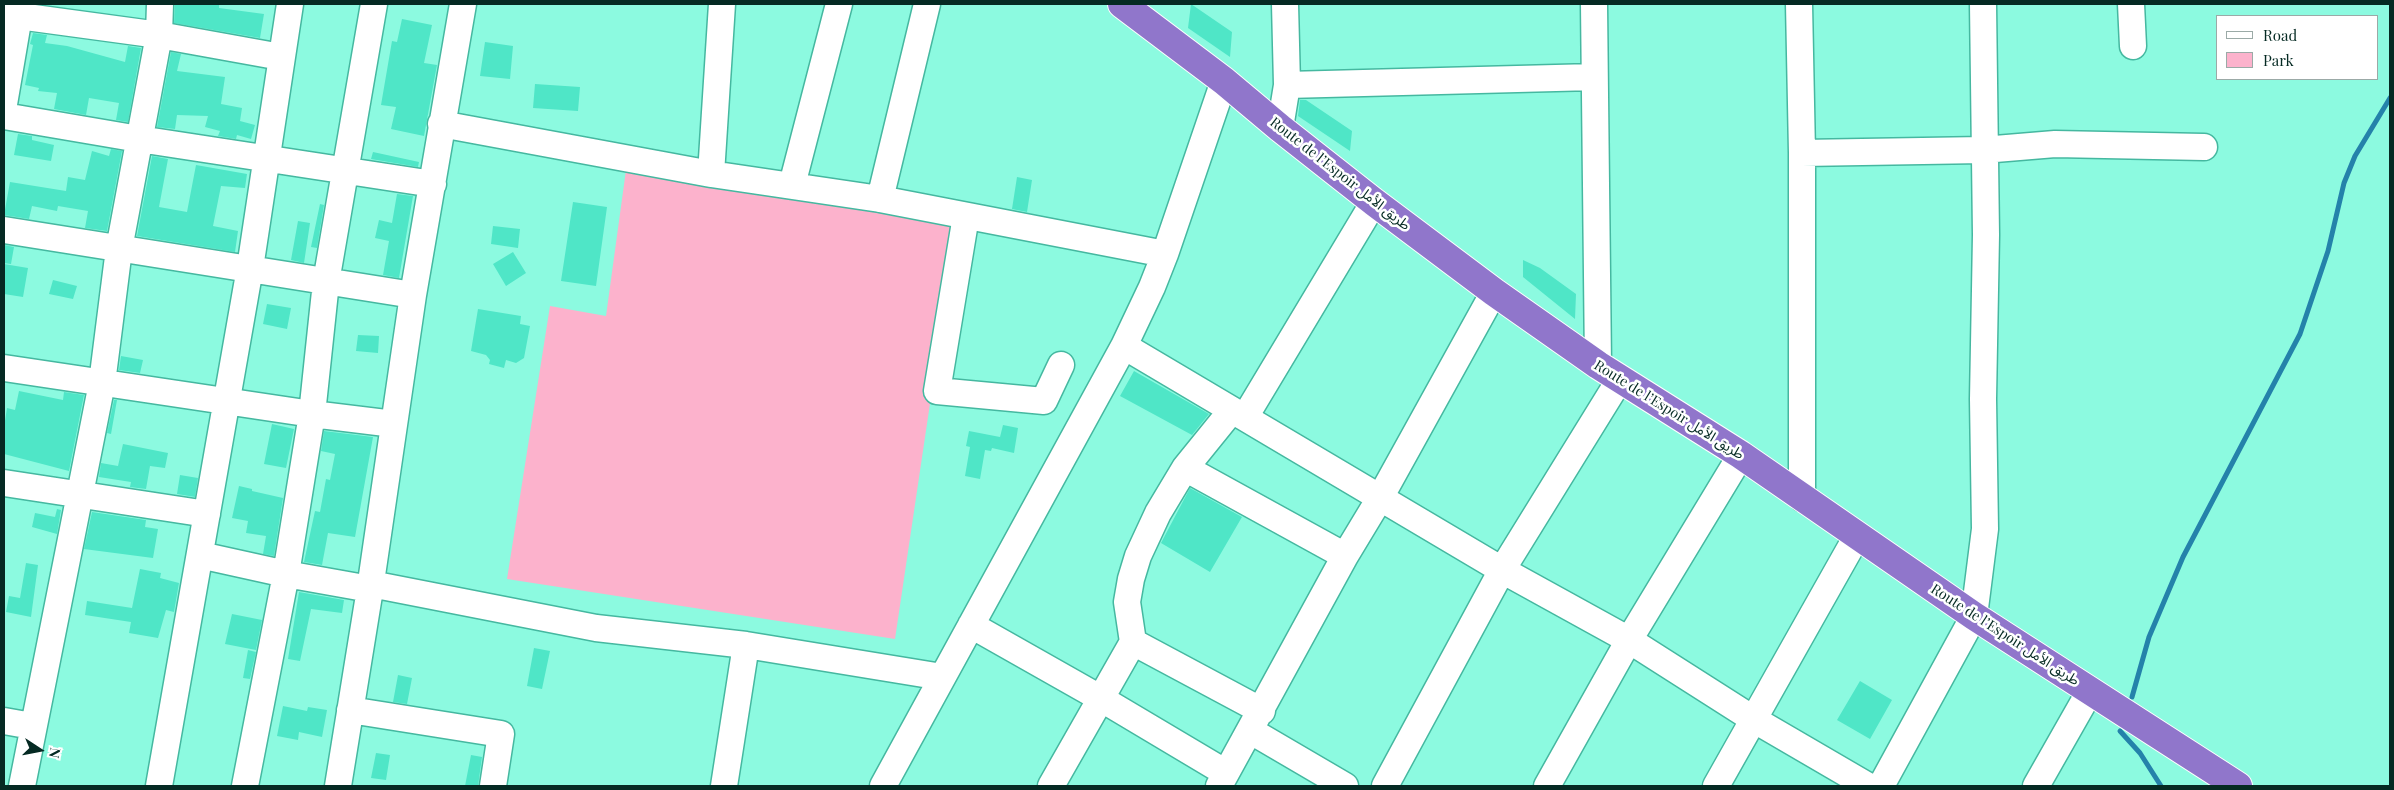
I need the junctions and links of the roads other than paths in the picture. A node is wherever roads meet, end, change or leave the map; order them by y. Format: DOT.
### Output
graph roads {
  1 [pos="160,4"];
  2 [pos="290,4"];
  3 [pos="374,4"];
  4 [pos="463,4"];
  5 [pos="722,4"];
  6 [pos="839,4"];
  7 [pos="927,4"];
  8 [pos="1286,4"];
  9 [pos="1594,4"];
  10 [pos="1800,4"];
  11 [pos="1982,4"];
  12 [pos="2132,4"];
  13 [pos="1128,6"];
  14 [pos="14,11"];
  15 [pos="159,35"];
  16 [pos="2132,46"];
  17 [pos="281,57"];
  18 [pos="1594,77"];
  19 [pos="1224,81"];
  20 [pos="1287,85"];
  21 [pos="4,104"];
  22 [pos="4,116"];
  23 [pos="442,124"];
  24 [pos="1280,128"];
  25 [pos="138,139"];
  26 [pos="2204,147"];
  27 [pos="1984,150"];
  28 [pos="1802,153"];
  29 [pos="266,158"];
  30 [pos="345,172"];
  31 [pos="711,174"];
  32 [pos="432,184"];
  33 [pos="792,185"];
  34 [pos="880,199"];
  35 [pos="1374,202"];
  36 [pos="966,216"];
  37 [pos="4,230"];
  38 [pos="119,249"];
  39 [pos="1165,254"];
  40 [pos="250,268"];
  41 [pos="326,282"];
  42 [pos="1494,292"];
  43 [pos="413,295"];
  44 [pos="1124,346"];
  45 [pos="1062,364"];
  46 [pos="1598,365"];
  47 [pos="4,368"];
  48 [pos="1620,380"];
  49 [pos="102,383"];
  50 [pos="227,401"];
  51 [pos="312,414"];
  52 [pos="1238,414"];
  53 [pos="394,424"];
  54 [pos="1741,455"];
  55 [pos="1186,468"];
  56 [pos="4,483"];
  57 [pos="80,494"];
  58 [pos="1380,498"];
  59 [pos="1802,498"];
  60 [pos="207,514"];
  61 [pos="1857,536"];
  62 [pos="200,555"];
  63 [pos="1345,556"];
  64 [pos="1502,570"];
  65 [pos="286,574"];
  66 [pos="370,587"];
  67 [pos="1974,616"];
  68 [pos="971,624"];
  69 [pos="1629,640"];
  70 [pos="1133,642"];
  71 [pos="746,645"];
  72 [pos="942,677"];
  73 [pos="2090,691"];
  74 [pos="1100,698"];
  75 [pos="350,710"];
  76 [pos="1753,719"];
  77 [pos="4,721"];
  78 [pos="1256,721"];
  79 [pos="32,726"];
  80 [pos="1223,780"];
  81 [pos="22,786"];
  82 [pos="159,786"];
  83 [pos="246,786"];
  84 [pos="338,786"];
  85 [pos="494,786"];
  86 [pos="724,786"];
  87 [pos="883,786"];
  88 [pos="1051,786"];
  89 [pos="1345,786"];
  90 [pos="1385,786"];
  91 [pos="1547,786"];
  92 [pos="1716,786"];
  93 [pos="1868,786"];
  94 [pos="1881,786"];
  95 [pos="2036,786"];
  96 [pos="2238,786"];
  1 -- 15 [label="street"];
  2 -- 17 [label="street"];
  3 -- 30 [label="street"];
  4 -- 23 [label="street"];
  5 -- 31 [label="street"];
  6 -- 33 [label="street"];
  7 -- 34 [label="street"];
  8 -- 20 [label="street"];
  9 -- 18 [label="street"];
  10 -- 28 [label="street"];
  11 -- 27 [label="street"];
  12 -- 16 [label="street"];
  13 -- 19 [label="highway, Route de l’Espoir طريق الأمل"];
  14 -- 15 [label="street"];
  14 -- 21 [label="street"];
  15 -- 17 [label="street"];
  15 -- 25 [label="street"];
  17 -- 29 [label="street"];
  18 -- 20 [label="street"];
  18 -- 46 [label="street"];
  19 -- 24 [label="highway, Route de l’Espoir طريق الأمل"];
  19 -- 39 [label="street"];
  20 -- 24 [label="street"];
  22 -- 25 [label="street"];
  23 -- 31 [label="street"];
  23 -- 32 [label="street"];
  24 -- 35 [label="highway, Route de l’Espoir طريق الأمل"];
  25 -- 29 [label="street"];
  25 -- 38 [label="street"];
  26 -- 27 [label="street"];
  27 -- 28 [label="street"];
  27 -- 67 [label="street"];
  28 -- 59 [label="street"];
  29 -- 30 [label="street"];
  29 -- 40 [label="street"];
  30 -- 32 [label="street"];
  30 -- 41 [label="street"];
  31 -- 33 [label="street"];
  32 -- 43 [label="street"];
  33 -- 34 [label="street"];
  34 -- 36 [label="street"];
  35 -- 42 [label="highway, Route de l’Espoir طريق الأمل"];
  35 -- 52 [label="street"];
  36 -- 39 [label="street"];
  36 -- 45 [label="street"];
  37 -- 38 [label="street"];
  38 -- 40 [label="street"];
  38 -- 49 [label="street"];
  39 -- 44 [label="street"];
  40 -- 41 [label="street"];
  40 -- 50 [label="street"];
  41 -- 43 [label="street"];
  41 -- 51 [label="street"];
  42 -- 46 [label="highway, Route de l’Espoir طريق الأمل"];
  42 -- 58 [label="street"];
  43 -- 53 [label="street"];
  44 -- 52 [label="street"];
  44 -- 68 [label="street"];
  46 -- 48 [label="highway, Route de l’Espoir طريق الأمل"];
  47 -- 49 [label="street"];
  48 -- 54 [label="highway, Route de l’Espoir طريق الأمل"];
  48 -- 64 [label="street"];
  49 -- 50 [label="street"];
  49 -- 57 [label="street"];
  50 -- 51 [label="street"];
  50 -- 60 [label="street"];
  51 -- 53 [label="street"];
  51 -- 65 [label="street"];
  52 -- 55 [label="street"];
  52 -- 58 [label="street"];
  53 -- 66 [label="street"];
  54 -- 59 [label="highway, Route de l’Espoir طريق الأمل"];
  54 -- 69 [label="street"];
  55 -- 63 [label="street"];
  55 -- 70 [label="street"];
  56 -- 57 [label="street"];
  57 -- 60 [label="street"];
  57 -- 79 [label="street"];
  58 -- 63 [label="street"];
  58 -- 64 [label="street"];
  59 -- 61 [label="highway, Route de l’Espoir طريق الأمل"];
  60 -- 62 [label="street"];
  61 -- 67 [label="highway, Route de l’Espoir طريق الأمل"];
  61 -- 76 [label="street"];
  62 -- 65 [label="street"];
  62 -- 82 [label="street"];
  63 -- 78 [label="street"];
  64 -- 69 [label="street"];
  64 -- 90 [label="street"];
  65 -- 66 [label="street"];
  65 -- 83 [label="street"];
  66 -- 71 [label="street"];
  66 -- 75 [label="street"];
  67 -- 73 [label="highway, Route de l’Espoir طريق الأمل"];
  67 -- 94 [label="street"];
  68 -- 72 [label="street"];
  68 -- 74 [label="street"];
  69 -- 76 [label="street"];
  69 -- 91 [label="street"];
  70 -- 74 [label="street"];
  70 -- 78 [label="street"];
  71 -- 72 [label="street"];
  71 -- 86 [label="street"];
  72 -- 87 [label="street"];
  73 -- 95 [label="street"];
  73 -- 96 [label="highway, Route de l’Espoir طريق الأمل"];
  74 -- 80 [label="street"];
  74 -- 88 [label="street"];
  75 -- 84 [label="street"];
  75 -- 85 [label="street"];
  76 -- 92 [label="street"];
  76 -- 93 [label="street"];
  77 -- 79 [label="street"];
  78 -- 80 [label="street"];
  78 -- 89 [label="street"];
  79 -- 81 [label="street"];
}
